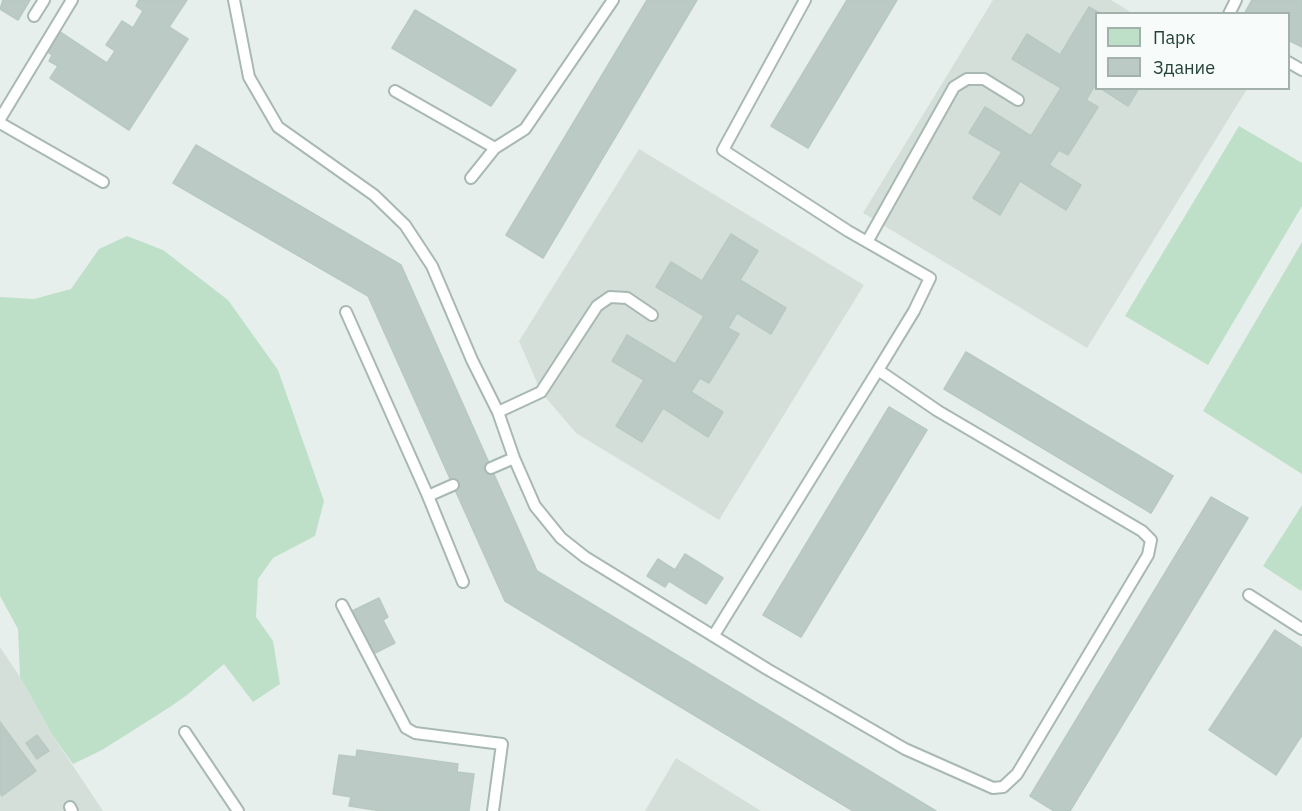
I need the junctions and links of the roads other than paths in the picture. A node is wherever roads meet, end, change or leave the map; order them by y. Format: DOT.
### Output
graph roads {
  1 [pos="44,0"];
  2 [pos="72,0"];
  3 [pos="234,0"];
  4 [pos="613,0"];
  5 [pos="805,0"];
  6 [pos="34,16"];
  7 [pos="395,91"];
  8 [pos="1018,99"];
  9 [pos="0,121"];
  10 [pos="495,148"];
  11 [pos="471,178"];
  12 [pos="103,182"];
  13 [pos="867,242"];
  14 [pos="346,312"];
  15 [pos="652,315"];
  16 [pos="878,370"];
  17 [pos="498,412"];
  18 [pos="514,458"];
  19 [pos="491,468"];
  20 [pos="453,485"];
  21 [pos="428,496"];
  22 [pos="463,582"];
  23 [pos="1250,595"];
  24 [pos="342,604"];
  25 [pos="1302,629"];
  26 [pos="714,635"];
  27 [pos="185,732"];
  28 [pos="238,811"];
  29 [pos="493,811"];
  1 -- 6 [label="lane"];
  2 -- 9 [label="lane"];
  3 -- 17 [label="lane"];
  4 -- 10 [label="lane"];
  5 -- 13 [label="lane"];
  7 -- 10 [label="lane"];
  8 -- 13 [label="lane"];
  9 -- 12 [label="lane"];
  10 -- 11 [label="lane"];
  13 -- 16 [label="lane"];
  14 -- 21 [label="lane"];
  15 -- 17 [label="lane"];
  16 -- 26 [label="lane"];
  16 -- 26 [label="lane"];
  17 -- 18 [label="lane"];
  18 -- 19 [label="lane"];
  18 -- 26 [label="lane"];
  20 -- 21 [label="lane"];
  21 -- 22 [label="lane"];
  23 -- 25 [label="lane"];
  24 -- 29 [label="lane"];
  27 -- 28 [label="lane"];
}
